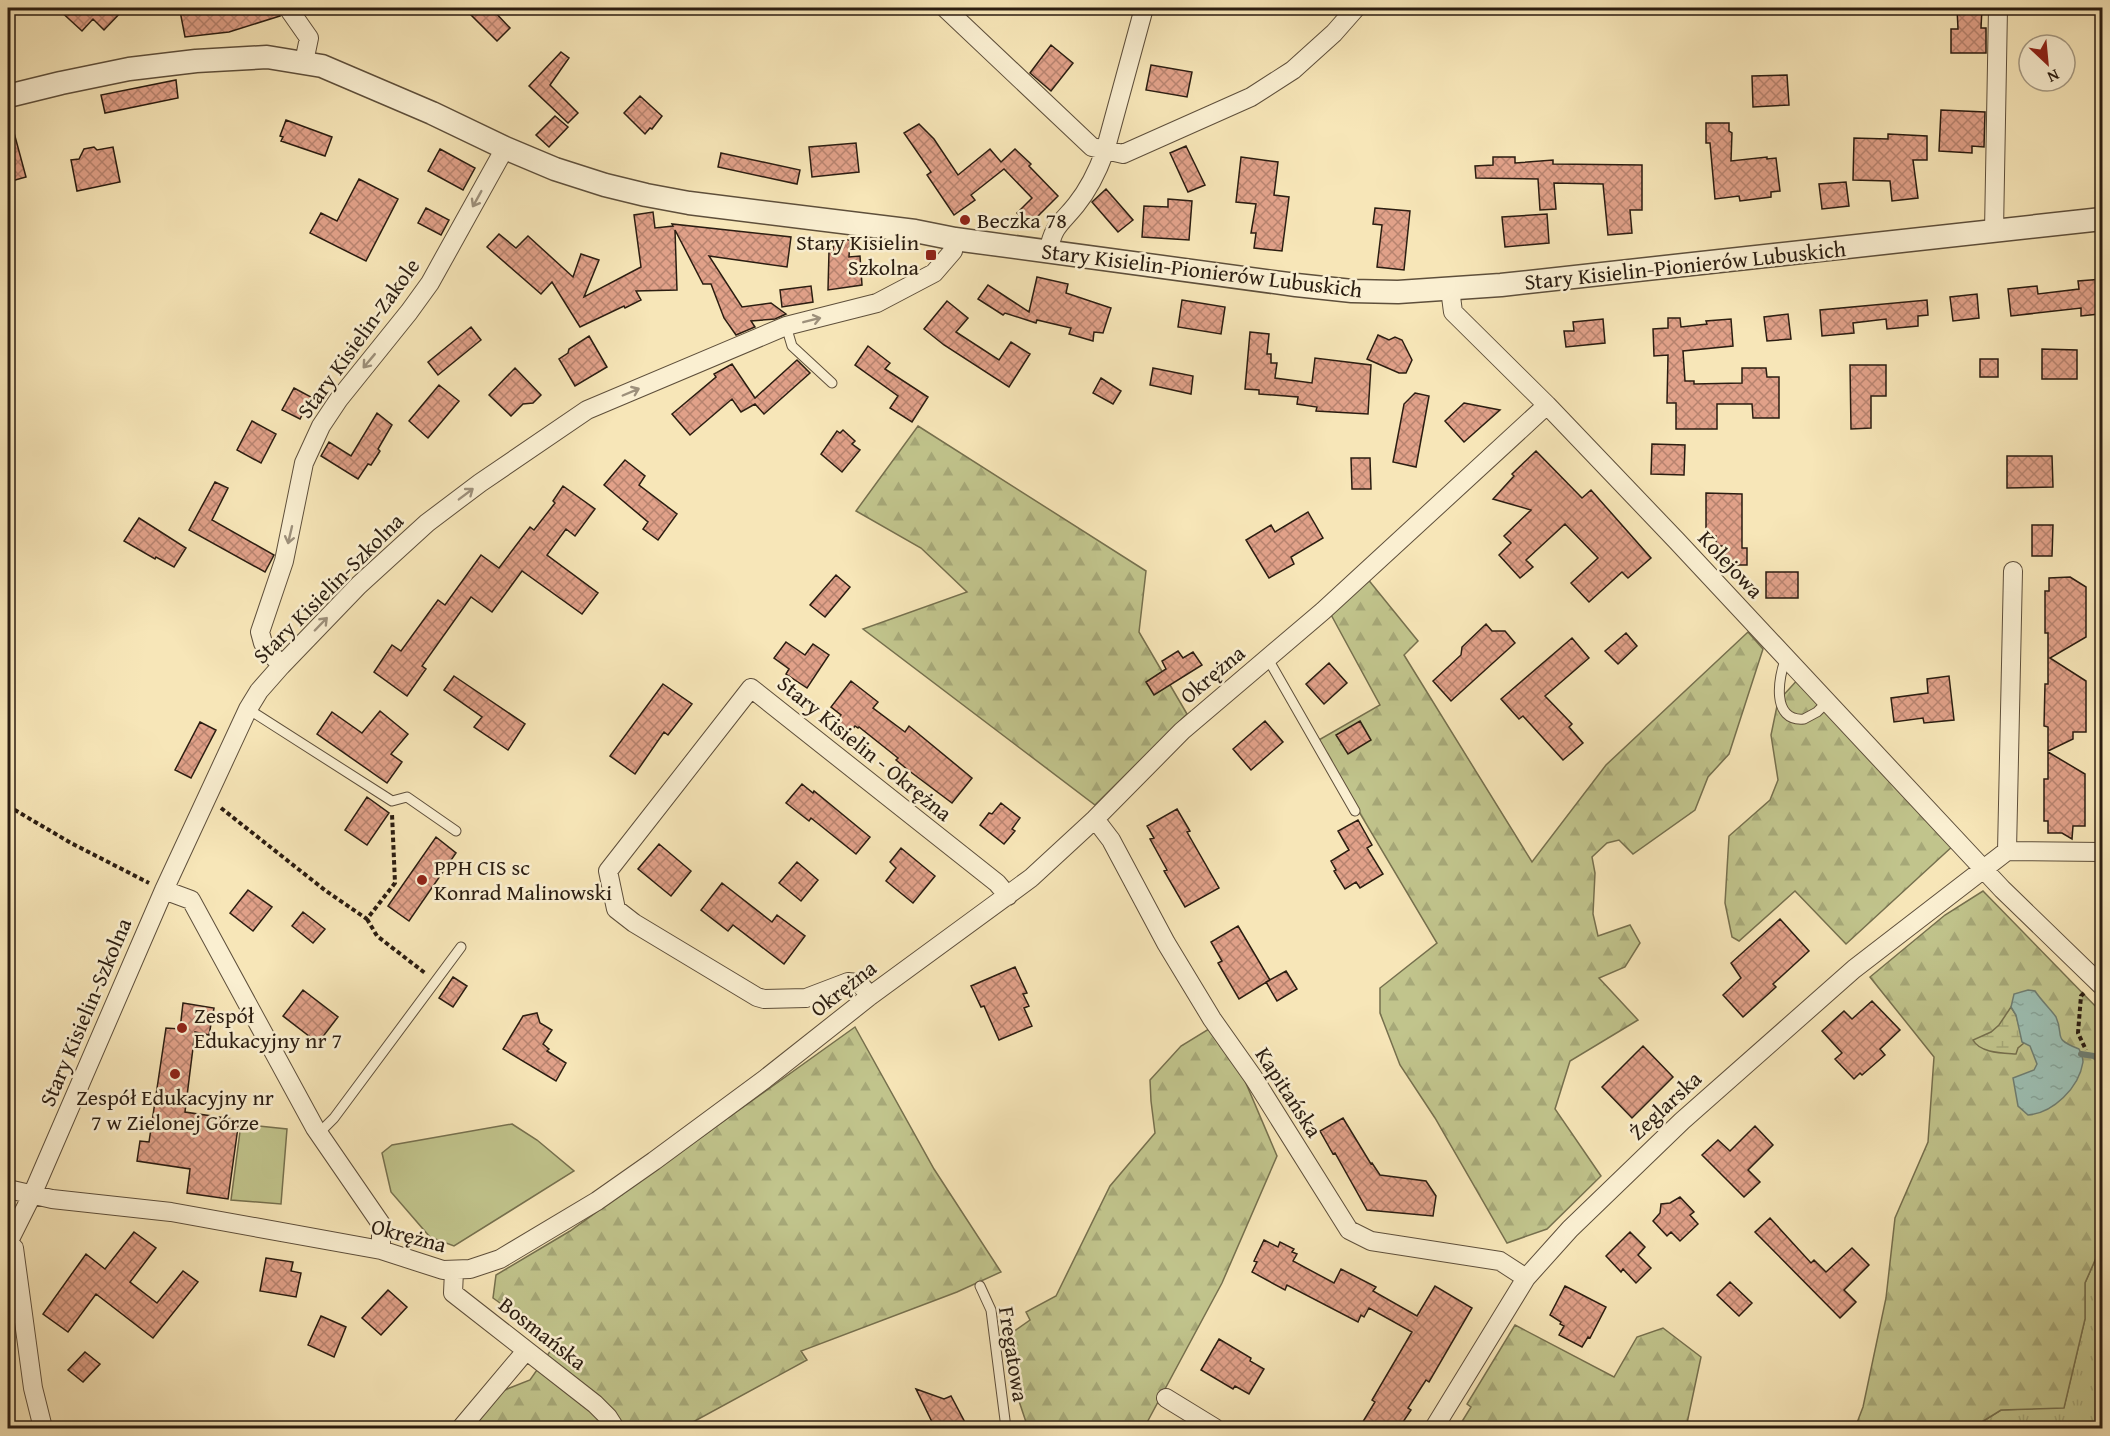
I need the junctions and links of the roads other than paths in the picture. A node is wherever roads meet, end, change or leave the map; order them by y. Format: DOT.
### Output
graph roads {
  1 [pos="288,8"];
  2 [pos="945,8"];
  3 [pos="1144,8"];
  4 [pos="1356,8"];
  5 [pos="1998,8"];
  6 [pos="304,62"];
  7 [pos="8,96"];
  8 [pos="505,148"];
  9 [pos="1105,151"];
  10 [pos="2103,219"];
  11 [pos="1994,231"];
  12 [pos="955,239"];
  13 [pos="1048,252"];
  14 [pos="1450,289"];
  15 [pos="786,326"];
  16 [pos="832,383"];
  17 [pos="1547,405"];
  18 [pos="2013,571"];
  19 [pos="1786,658"];
  20 [pos="1268,659"];
  21 [pos="281,666"];
  22 [pos="1827,702"];
  23 [pos="248,709"];
  24 [pos="1355,811"];
  25 [pos="1095,819"];
  26 [pos="456,831"];
  27 [pos="2007,852"];
  28 [pos="2103,852"];
  29 [pos="1985,869"];
  30 [pos="164,890"];
  31 [pos="1008,896"];
  32 [pos="461,947"];
  33 [pos="2099,982"];
  34 [pos="870,996"];
  35 [pos="319,1133"];
  36 [pos="8,1189"];
  37 [pos="32,1195"];
  38 [pos="8,1243"];
  39 [pos="381,1250"];
  40 [pos="454,1271"];
  41 [pos="1526,1278"];
  42 [pos="980,1286"];
  43 [pos="525,1352"];
  44 [pos="1166,1398"];
  45 [pos="43,1428"];
  46 [pos="461,1428"];
  47 [pos="615,1428"];
  48 [pos="1006,1428"];
  49 [pos="1215,1428"];
  50 [pos="1434,1428"];
  1 -- 6 [label="street"];
  2 -- 9 [label="street"];
  3 -- 9 [label="street"];
  4 -- 9 [label="street"];
  5 -- 11 [label="street"];
  6 -- 7 [label="street, Stary Kisielin-Pionierów Lubuskich"];
  6 -- 8 [label="street, Stary Kisielin-Pionierów Lubuskich"];
  8 -- 12 [label="street, Stary Kisielin-Pionierów Lubuskich"];
  8 -- 21 [label="street, Stary Kisielin-Zakole, one-way"];
  9 -- 13 [label="street"];
  10 -- 11 [label="street, Stary Kisielin-Pionierów Lubuskich"];
  11 -- 14 [label="street, Stary Kisielin-Pionierów Lubuskich"];
  12 -- 13 [label="street, Stary Kisielin-Pionierów Lubuskich"];
  15 -- 12 [label="street, Stary Kisielin-Szkolna, one-way"];
  13 -- 14 [label="street, Stary Kisielin-Pionierów Lubuskich"];
  14 -- 17 [label="street, Kolejowa"];
  15 -- 16 [label="lane"];
  21 -- 15 [label="street, Stary Kisielin-Szkolna, one-way"];
  17 -- 19 [label="street, Kolejowa"];
  17 -- 20 [label="street, Okrężna"];
  18 -- 27 [label="street"];
  19 -- 22 [label="street, Kolejowa"];
  19 -- 22 [label="lane"];
  20 -- 24 [label="lane"];
  20 -- 25 [label="street, Okrężna"];
  21 -- 23 [label="street, Stary Kisielin-Szkolna"];
  22 -- 29 [label="street, Kolejowa"];
  23 -- 26 [label="lane"];
  23 -- 30 [label="street, Stary Kisielin-Szkolna"];
  25 -- 31 [label="street, Okrężna"];
  25 -- 41 [label="street, Kapitańska"];
  27 -- 28 [label="street"];
  27 -- 29 [label="street, Żeglarska"];
  29 -- 33 [label="street, Kolejowa"];
  29 -- 41 [label="street, Żeglarska"];
  30 -- 35 [label="street"];
  30 -- 37 [label="street, Stary Kisielin-Szkolna"];
  31 -- 34 [label="street, Okrężna"];
  31 -- 34 [label="street, Stary Kisielin - Okrężna"];
  32 -- 35 [label="lane"];
  34 -- 40 [label="street, Okrężna"];
  35 -- 39 [label="street"];
  36 -- 37 [label="street, Okrężna"];
  37 -- 38 [label="street, Stary Kisielin-Szkolna"];
  37 -- 39 [label="street, Okrężna"];
  38 -- 45 [label="street, Stary Kisielin-Szkolna"];
  39 -- 40 [label="street, Okrężna"];
  40 -- 43 [label="street, Bosmańska"];
  41 -- 50 [label="street, Żeglarska"];
  42 -- 48 [label="lane, Fregatowa"];
  43 -- 46 [label="street"];
  43 -- 47 [label="street, Bosmańska"];
  44 -- 49 [label="street"];
}
